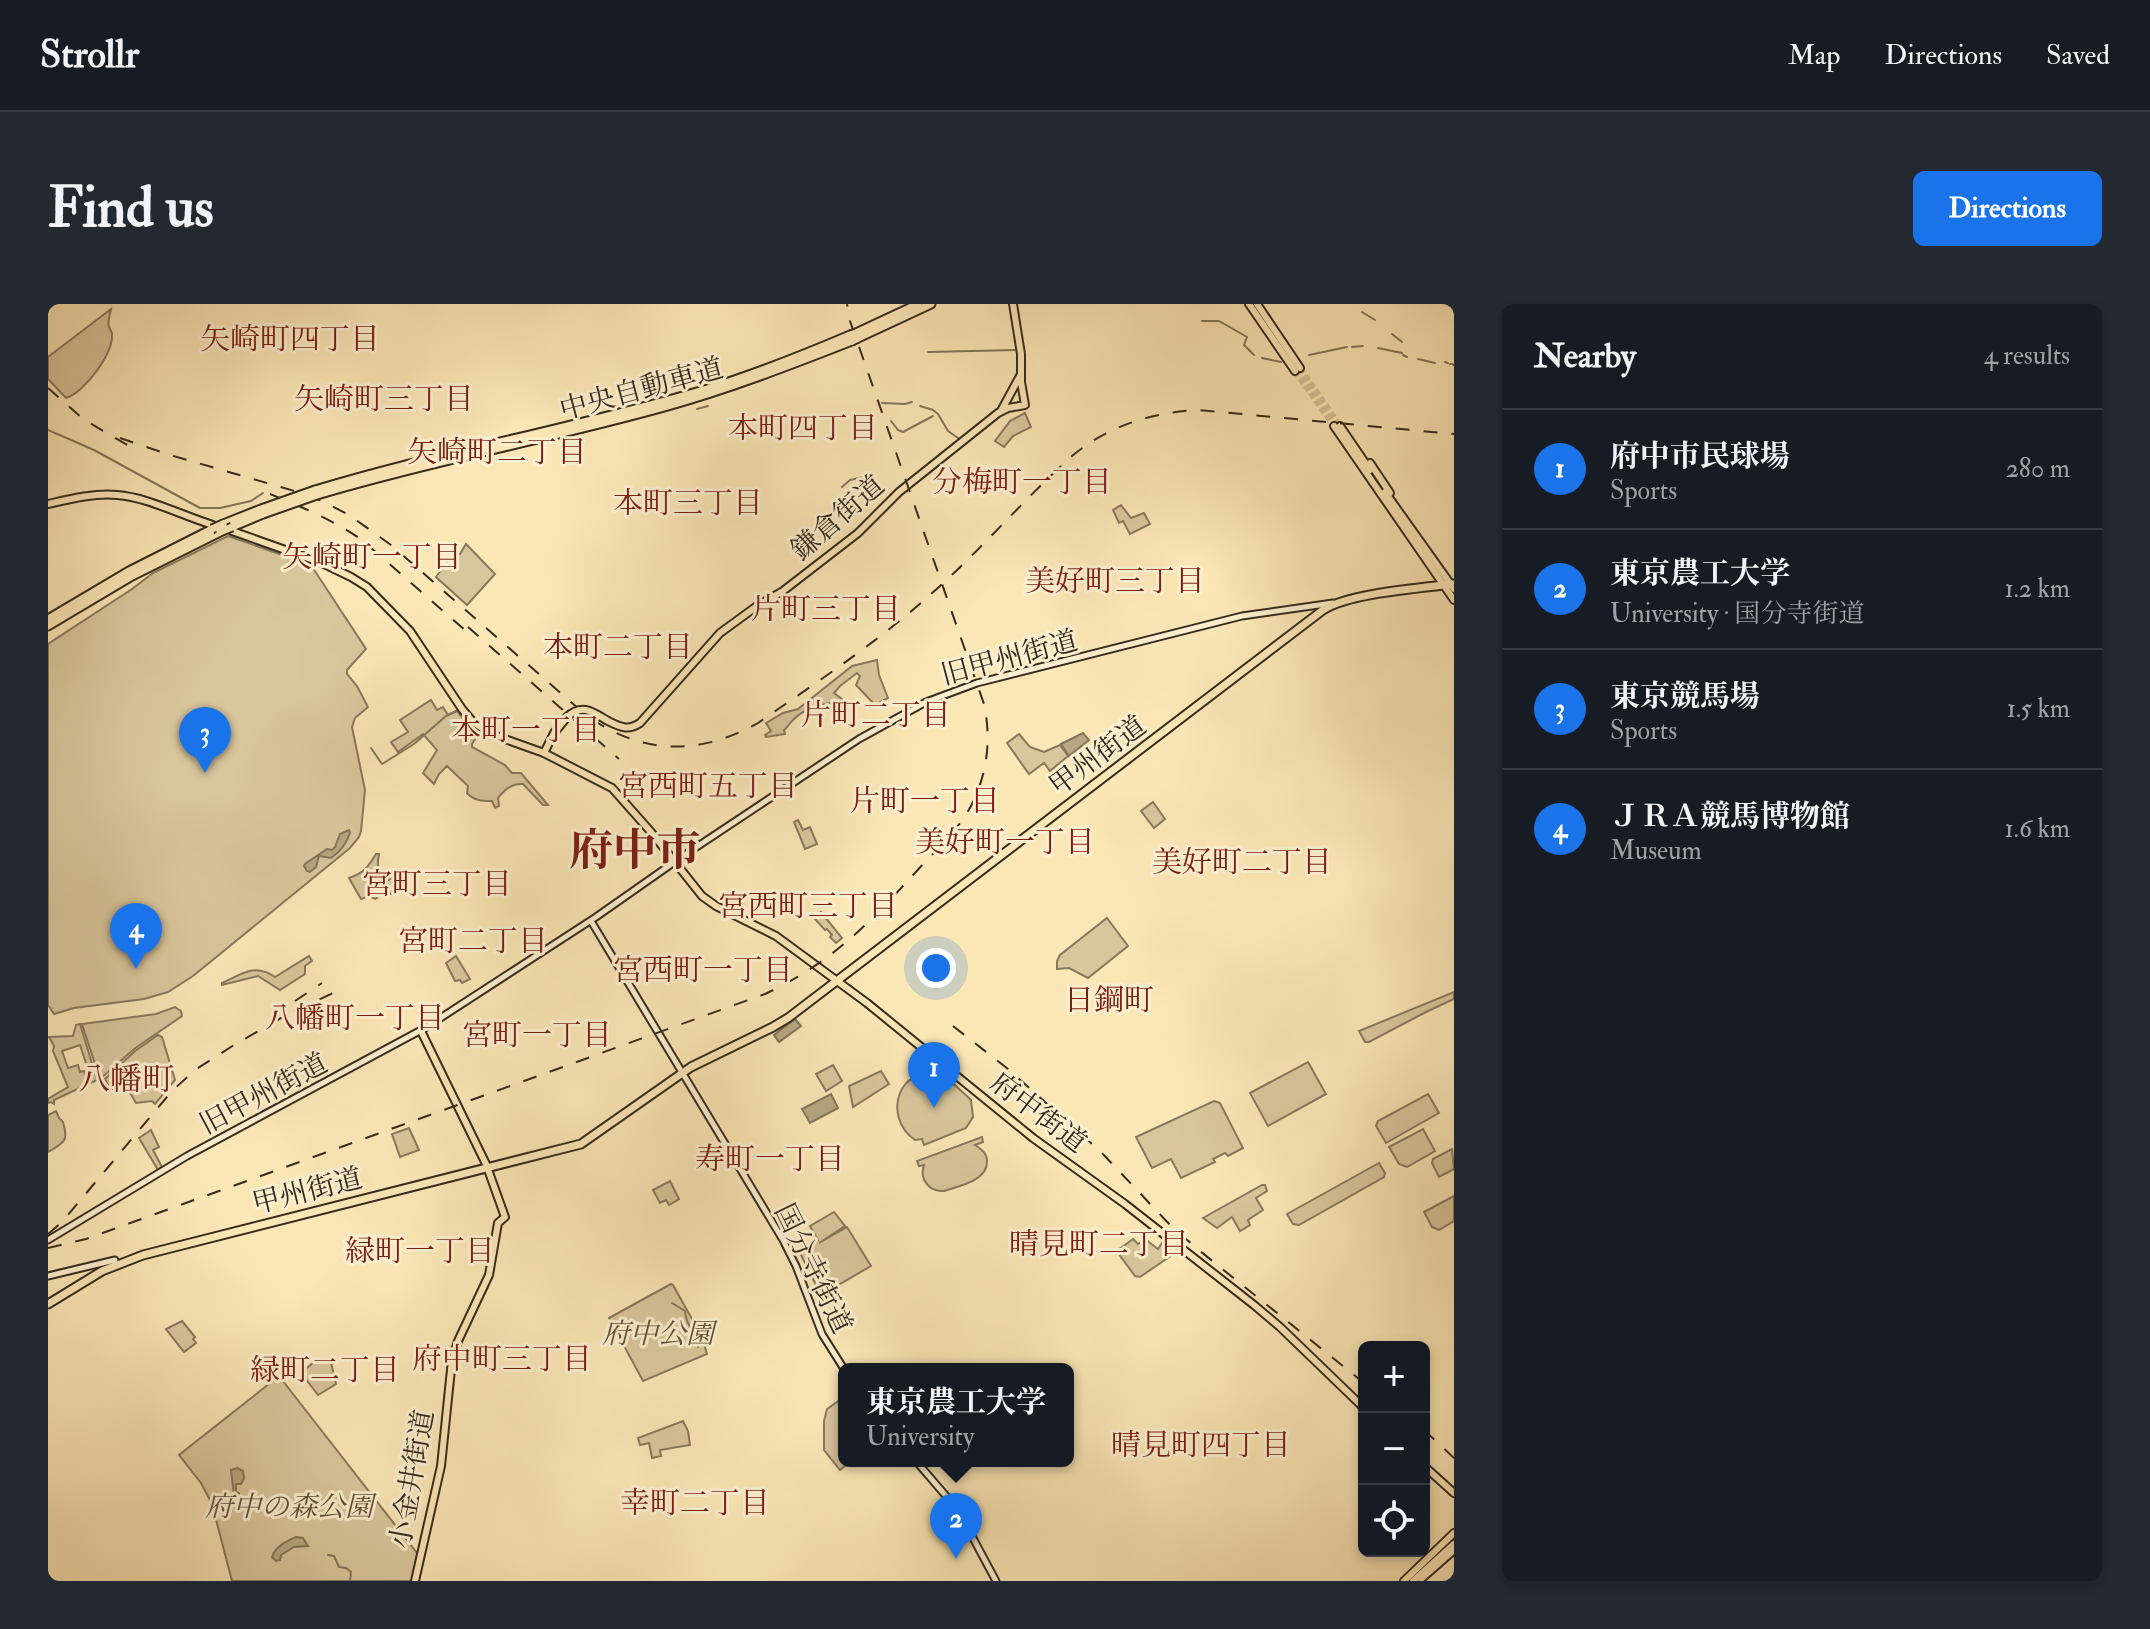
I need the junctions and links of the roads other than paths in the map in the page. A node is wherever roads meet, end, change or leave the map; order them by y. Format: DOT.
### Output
graph roads {
  1 [pos="918,304"];
  2 [pos="931,304"];
  3 [pos="1013,304"];
  4 [pos="1249,304"];
  5 [pos="1257,304"];
  6 [pos="1021,373"];
  7 [pos="1001,411"];
  8 [pos="1350,433"];
  9 [pos="1338,437"];
  10 [pos="48,504"];
  11 [pos="1398,510"];
  12 [pos="213,525"];
  13 [pos="1402,525"];
  14 [pos="232,531"];
  15 [pos="1440,574"];
  16 [pos="1451,590"];
  17 [pos="1337,603"];
  18 [pos="1308,606"];
  19 [pos="1314,617"];
  20 [pos="48,619"];
  21 [pos="48,626"];
  22 [pos="544,753"];
  23 [pos="675,862"];
  24 [pos="591,921"];
  25 [pos="837,981"];
  26 [pos="421,1031"];
  27 [pos="683,1072"];
  28 [pos="487,1166"];
  29 [pos="48,1240"];
  30 [pos="90,1271"];
  31 [pos="48,1276"];
  32 [pos="48,1302"];
  33 [pos="840,1363"];
  34 [pos="1358,1402"];
  35 [pos="922,1467"];
  36 [pos="1430,1471"];
  37 [pos="1454,1493"];
  38 [pos="1454,1541"];
  39 [pos="415,1581"];
  40 [pos="996,1581"];
  41 [pos="1406,1581"];
  42 [pos="1416,1581"];
  1 -- 20 [label="highway, 中央自動車道, bridge"];
  2 -- 21 [label="highway, 中央自動車道, bridge"];
  3 -- 6 [label="main road, 鎌倉街道"];
  4 -- 5 [label="main road"];
  6 -- 7 [label="main road"];
  6 -- 7 [label="main road, 鎌倉街道"];
  7 -- 22 [label="main road, 鎌倉街道, bridge"];
  8 -- 11 [label="main road"];
  9 -- 13 [label="main road"];
  10 -- 12 [label="main road"];
  11 -- 13 [label="main road"];
  11 -- 15 [label="main road"];
  13 -- 15 [label="main road"];
  14 -- 22 [label="main road, 府中街道"];
  15 -- 16 [label="main road"];
  16 -- 17 [label="highway"];
  17 -- 18 [label="main road, 旧甲州街道"];
  17 -- 19 [label="highway, 甲州街道"];
  18 -- 19 [label="main road"];
  18 -- 23 [label="main road, 旧甲州街道"];
  19 -- 25 [label="highway, 甲州街道"];
  22 -- 23 [label="main road, 府中街道"];
  23 -- 24 [label="main road, 旧甲州街道"];
  23 -- 25 [label="main road, 府中街道"];
  24 -- 26 [label="main road, 旧甲州街道"];
  24 -- 27 [label="main road, 国分寺街道"];
  25 -- 27 [label="highway, 甲州街道"];
  25 -- 34 [label="main road, 府中街道"];
  26 -- 28 [label="main road, 小金井街道"];
  26 -- 29 [label="main road, 旧甲州街道"];
  27 -- 28 [label="highway, 甲州街道"];
  27 -- 33 [label="main road, 国分寺街道"];
  28 -- 30 [label="highway, 甲州街道"];
  28 -- 30 [label="highway, 甲州街道"];
  28 -- 39 [label="main road, 小金井街道"];
  30 -- 31 [label="main road"];
  30 -- 32 [label="highway, 甲州街道"];
  30 -- 32 [label="highway, 甲州街道"];
  35 -- 40 [label="main road"];
  36 -- 37 [label="main road"];
  38 -- 41 [label="main road"];
  38 -- 42 [label="main road"];
}
